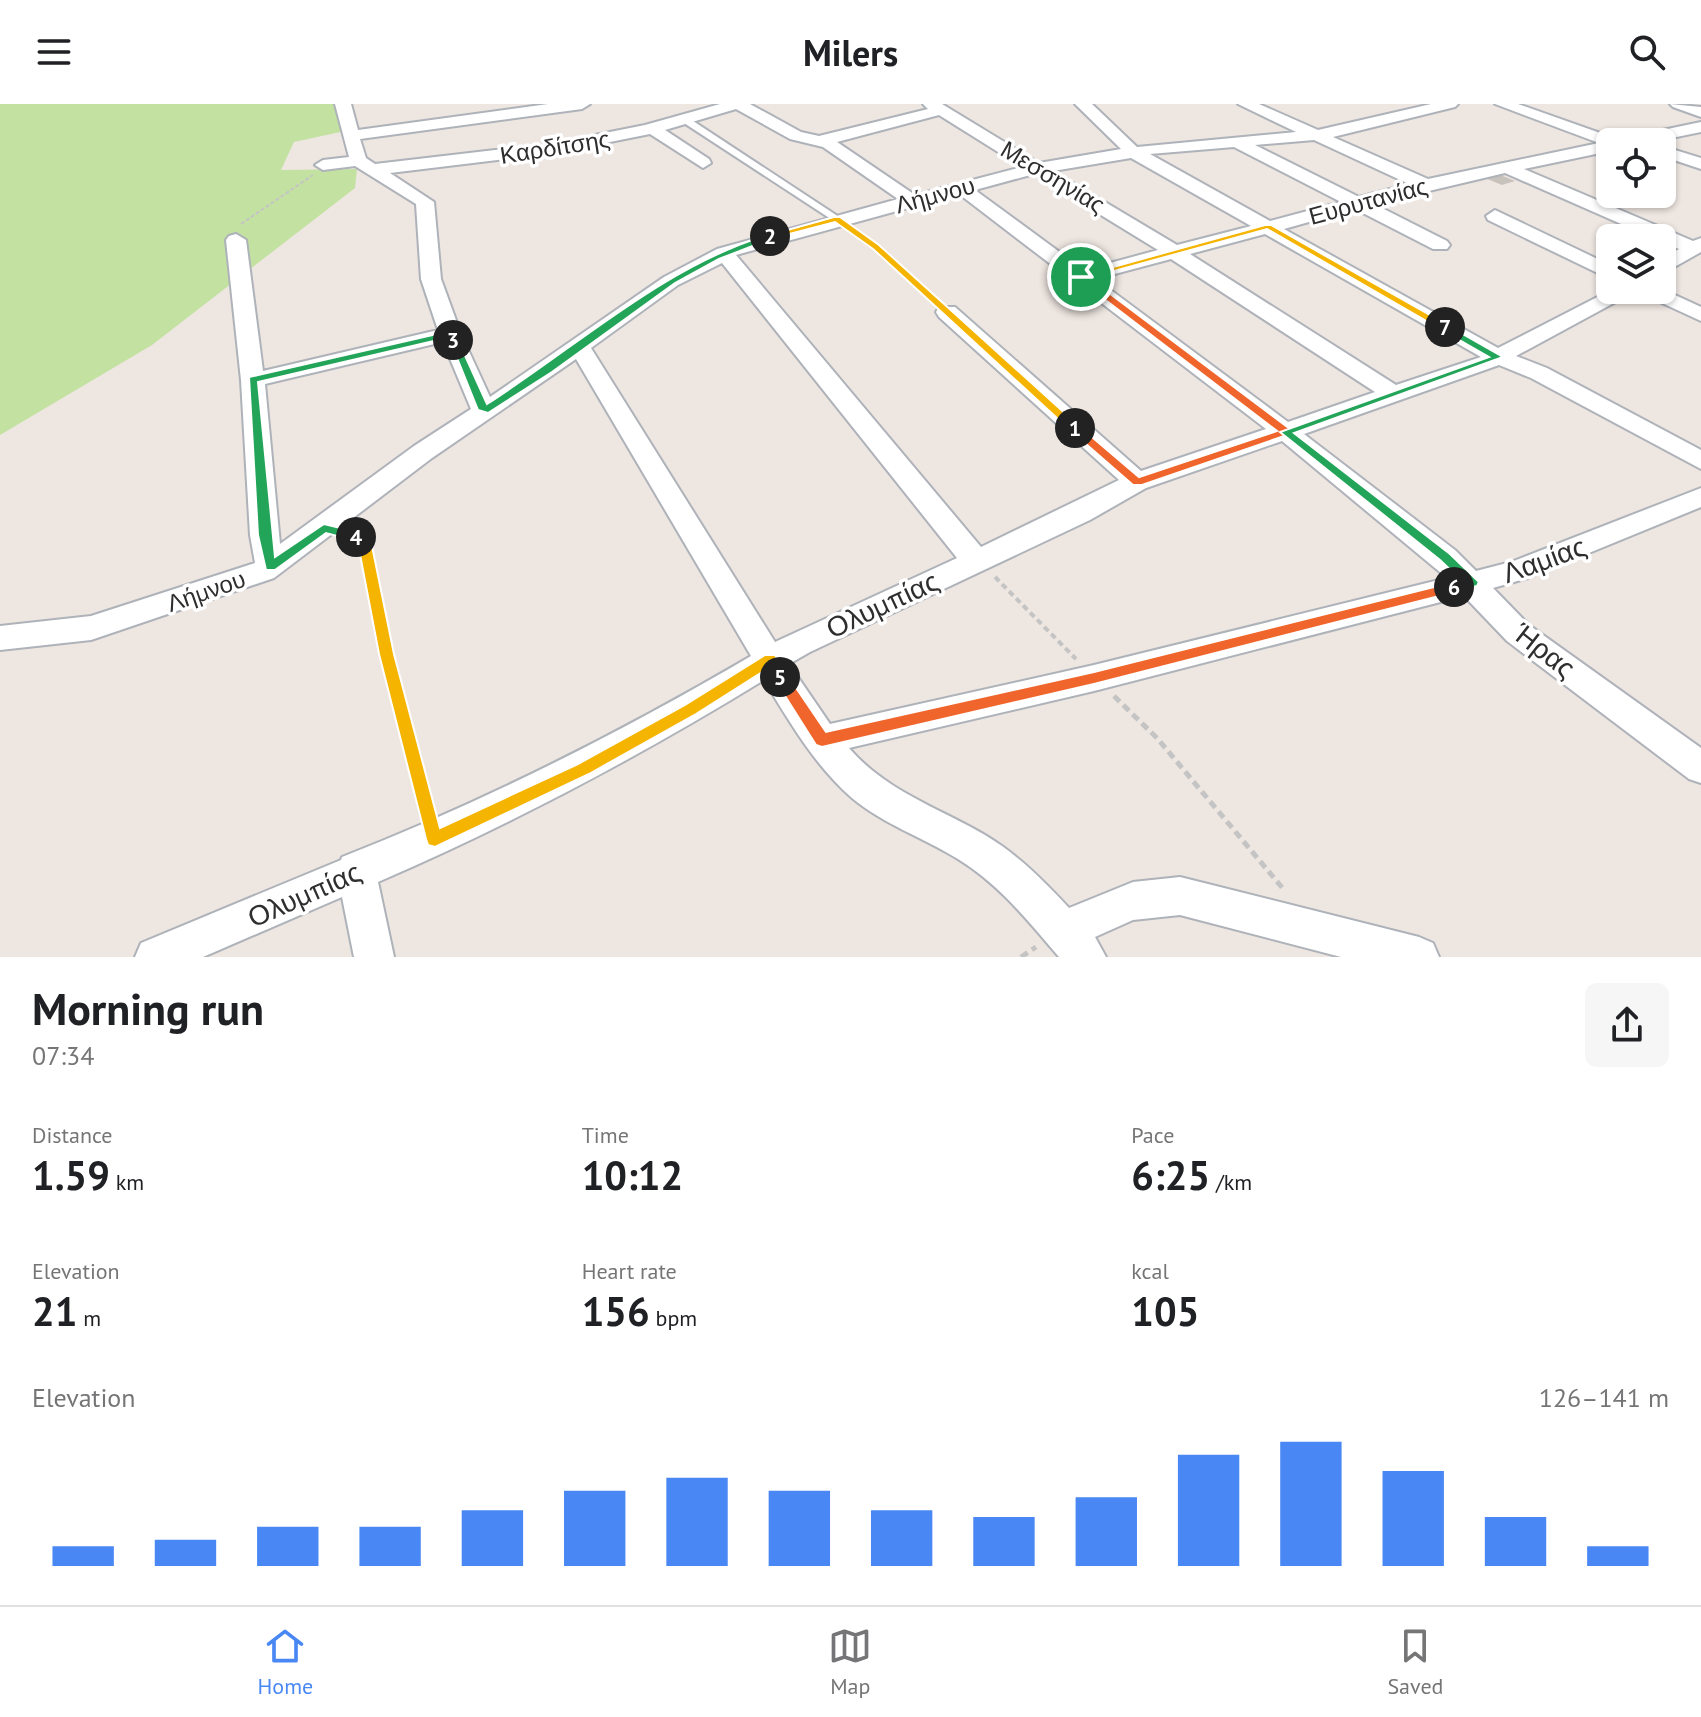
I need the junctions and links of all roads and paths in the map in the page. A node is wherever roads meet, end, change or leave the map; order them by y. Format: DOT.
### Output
graph roads {
  1 [pos="343,104"];
  2 [pos="582,104"];
  3 [pos="661,104"];
  4 [pos="737,104"];
  5 [pos="1083,104"];
  6 [pos="1246,104"];
  7 [pos="1365,104"];
  8 [pos="1450,104"];
  9 [pos="1503,104"];
  10 [pos="1678,104"];
  11 [pos="936,107"];
  12 [pos="1701,112"];
  13 [pos="1398,117"];
  14 [pos="687,121"];
  15 [pos="1701,127"];
  16 [pos="654,129"];
  17 [pos="1676,133"];
  18 [pos="353,135"];
  19 [pos="1321,135"];
  20 [pos="622,136"];
  21 [pos="1596,139"];
  22 [pos="820,141"];
  23 [pos="1236,142"];
  24 [pos="1596,147"];
  25 [pos="1133,152"];
  26 [pos="638,155"];
  27 [pos="1676,156"];
  28 [pos="703,163"];
  29 [pos="1701,164"];
  30 [pos="323,165"];
  31 [pos="364,165"];
  32 [pos="1504,167"];
  33 [pos="1038,168"];
  34 [pos="310,178"];
  35 [pos="1426,185"];
  36 [pos="963,189"];
  37 [pos="914,202"];
  38 [pos="1357,203"];
  39 [pos="1495,216"];
  40 [pos="837,219"];
  41 [pos="1268,226"];
  42 [pos="236,240"];
  43 [pos="1440,245"];
  44 [pos="1697,246"];
  45 [pos="1174,252"];
  46 [pos="724,253"];
  47 [pos="1676,259"];
  48 [pos="1596,266"];
  49 [pos="1081,277"];
  50 [pos="1600,304"];
  51 [pos="1676,304"];
  52 [pos="947,312"];
  53 [pos="1701,315"];
  54 [pos="450,334"];
  55 [pos="579,346"];
  56 [pos="1498,357"];
  57 [pos="253,380"];
  58 [pos="1395,395"];
  59 [pos="484,410"];
  60 [pos="1286,432"];
  61 [pos="1701,461"];
  62 [pos="1137,482"];
  63 [pos="1701,497"];
  64 [pos="324,528"];
  65 [pos="975,560"];
  66 [pos="270,567"];
  67 [pos="1472,582"];
  68 [pos="0,638"];
  69 [pos="770,660"];
  70 [pos="1094,678"];
  71 [pos="822,740"];
  72 [pos="1701,768"];
  73 [pos="435,839"];
  74 [pos="356,870"];
  75 [pos="1309,931"];
  76 [pos="1074,944"];
  77 [pos="155,957"];
  78 [pos="374,957"];
  79 [pos="1419,957"];
  1 -- 18 [label="street"];
  2 -- 18 [label="street"];
  3 -- 14 [label="street"];
  4 -- 14 [label="street, Καρδίτσης"];
  4 -- 22 [label="street"];
  5 -- 25 [label="street"];
  6 -- 19 [label="street"];
  7 -- 13 [label="street"];
  8 -- 13 [label="street, Λήμνου"];
  9 -- 21 [label="street"];
  10 -- 12 [label="street"];
  11 -- 22 [label="street"];
  11 -- 33 [label="street, Μεσσηνίας"];
  13 -- 19 [label="street, Λήμνου"];
  14 -- 16 [label="street, Καρδίτσης"];
  14 -- 40 [label="lane"];
  15 -- 17 [label="street"];
  16 -- 20 [label="street, Καρδίτσης"];
  16 -- 28 [label="street"];
  18 -- 31 [label="street"];
  19 -- 23 [label="street, Λήμνου"];
  19 -- 35 [label="street"];
  20 -- 26 [label="street"];
  20 -- 31 [label="street, Καρδίτσης"];
  22 -- 37 [label="street"];
  23 -- 25 [label="street, Λήμνου"];
  23 -- 38 [label="street"];
  24 -- 32 [label="street, Ευρυτανίας"];
  25 -- 33 [label="street, Λήμνου"];
  25 -- 41 [label="street"];
  27 -- 29 [label="street"];
  30 -- 31 [label="street, Καρδίτσης"];
  31 -- 54 [label="street"];
  32 -- 35 [label="street, Ευρυτανίας"];
  32 -- 44 [label="street"];
  33 -- 36 [label="street, Λήμνου"];
  33 -- 45 [label="street, Μεσσηνίας"];
  34 -- 42 [label="path"];
  35 -- 38 [label="street, Ευρυτανίας"];
  36 -- 37 [label="street, Λήμνου"];
  36 -- 49 [label="street, Ήρας"];
  37 -- 40 [label="street, Λήμνου"];
  38 -- 41 [label="street, Ευρυτανίας"];
  38 -- 43 [label="street"];
  39 -- 48 [label="street"];
  40 -- 46 [label="street, Λήμνου"];
  40 -- 52 [label="path"];
  41 -- 45 [label="street, Ευρυτανίας"];
  41 -- 56 [label="street"];
  42 -- 57 [label="street"];
  44 -- 47 [label="street"];
  45 -- 49 [label="street, Ευρυτανίας"];
  45 -- 58 [label="street, Μεσσηνίας"];
  46 -- 55 [label="street, Λήμνου"];
  46 -- 65 [label="street"];
  49 -- 60 [label="street, Ήρας"];
  50 -- 56 [label="street, Ολυμπίας"];
  51 -- 53 [label="street"];
  52 -- 62 [label="street"];
  54 -- 57 [label="street"];
  54 -- 59 [label="street"];
  55 -- 59 [label="street, Λήμνου"];
  55 -- 69 [label="street"];
  56 -- 58 [label="street, Ολυμπίας"];
  56 -- 61 [label="street"];
  57 -- 66 [label="street"];
  58 -- 60 [label="street, Ολυμπίας"];
  59 -- 64 [label="street, Λήμνου"];
  60 -- 62 [label="street, Ολυμπίας"];
  60 -- 67 [label="street, Ήρας"];
  62 -- 65 [label="street, Ολυμπίας"];
  63 -- 67 [label="street, Λαμίας"];
  64 -- 66 [label="street, Λήμνου"];
  64 -- 73 [label="path"];
  65 -- 69 [label="street, Ολυμπίας"];
  65 -- 70 [label="path"];
  66 -- 68 [label="street, Λήμνου"];
  67 -- 70 [label="street, Λαμίας"];
  67 -- 72 [label="street, Ήρας"];
  69 -- 71 [label="street"];
  69 -- 73 [label="street, Ολυμπίας"];
  70 -- 71 [label="street, Λαμίας"];
  70 -- 75 [label="path"];
  71 -- 76 [label="street"];
  73 -- 74 [label="street, Ολυμπίας"];
  74 -- 77 [label="street, Ολυμπίας"];
  74 -- 78 [label="street"];
  75 -- 76 [label="street"];
  75 -- 79 [label="street"];
}
